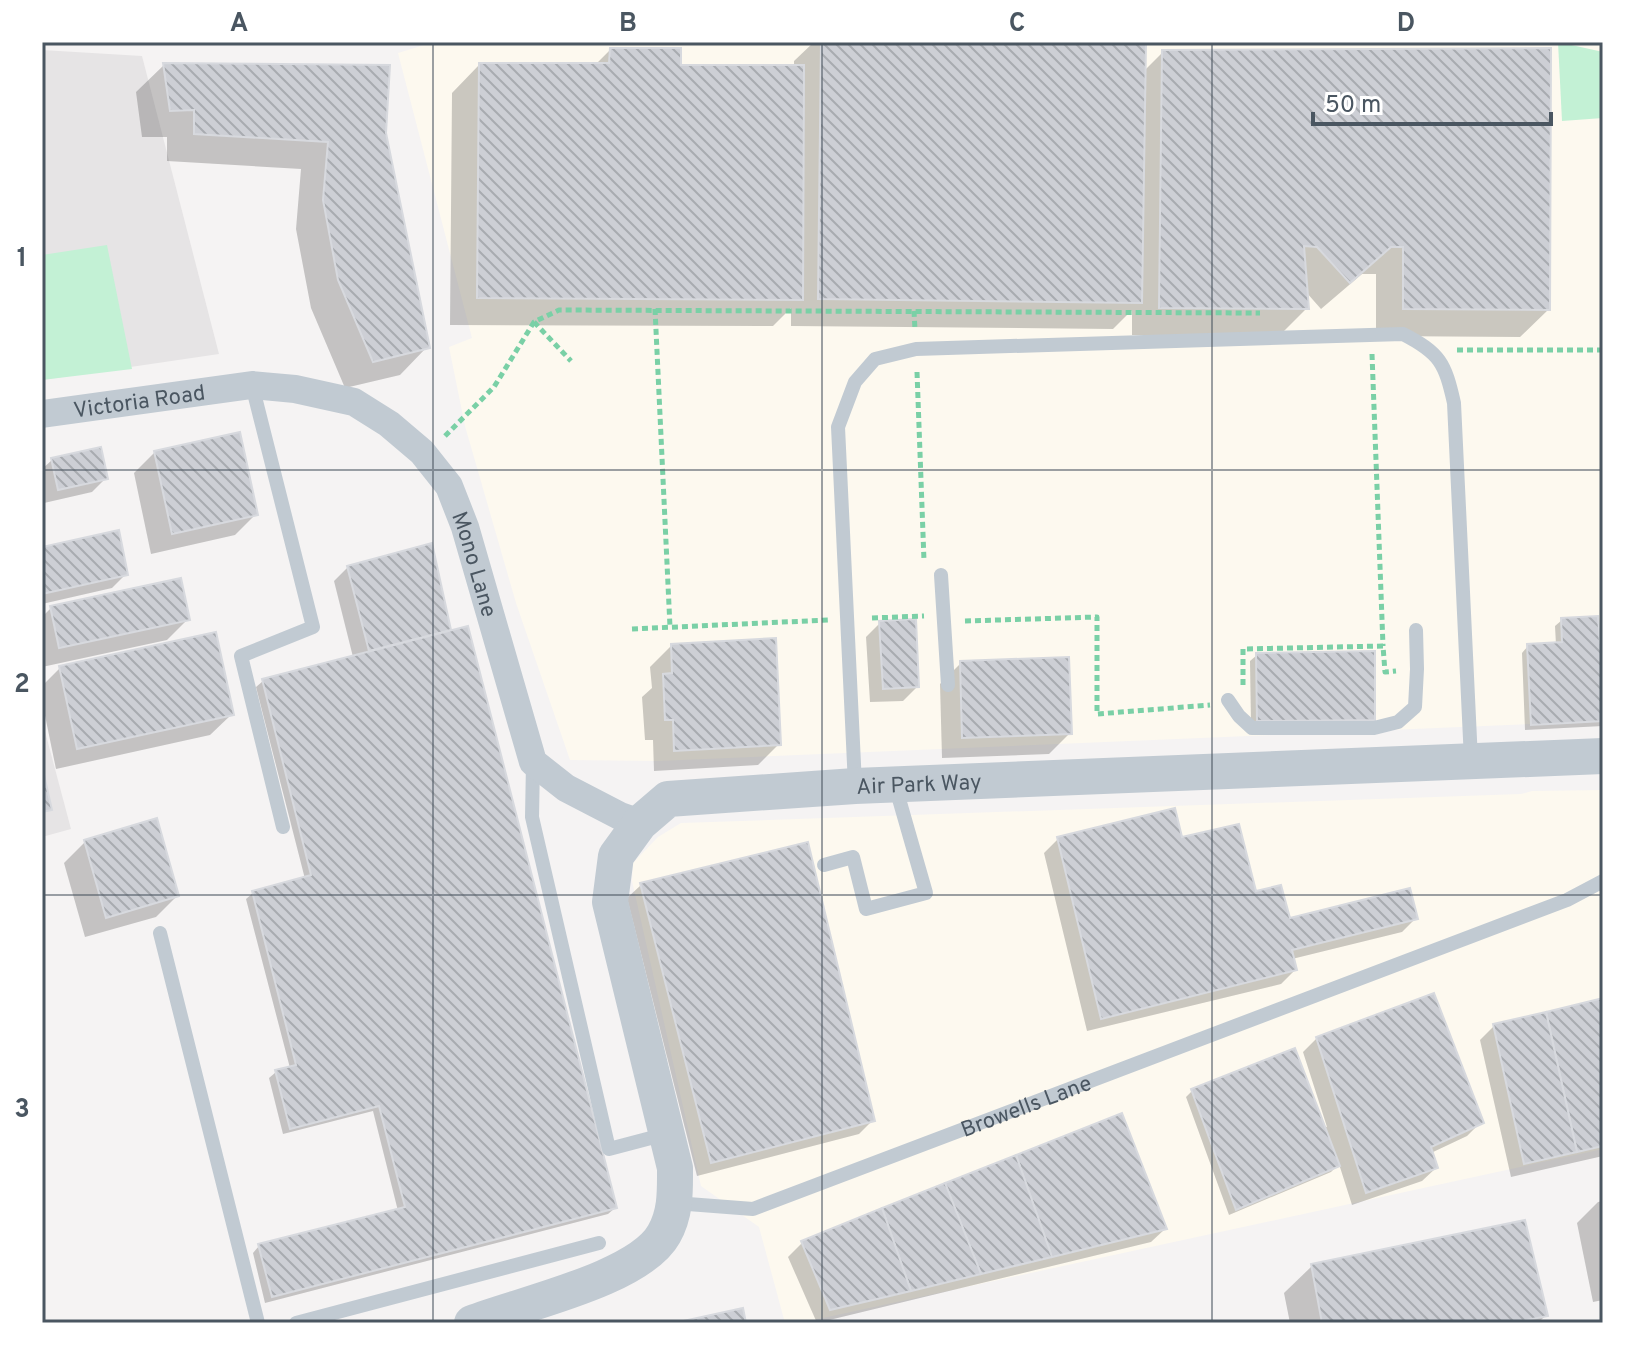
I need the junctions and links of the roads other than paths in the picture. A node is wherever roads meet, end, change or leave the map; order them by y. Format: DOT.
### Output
graph roads {
  1 [pos="244,386"];
  2 [pos="42,414"];
  3 [pos="941,575"];
  4 [pos="1416,630"];
  5 [pos="948,685"];
  6 [pos="1229,702"];
  7 [pos="1603,756"];
  8 [pos="1471,761"];
  9 [pos="533,762"];
  10 [pos="895,784"];
  11 [pos="855,786"];
  12 [pos="640,823"];
  13 [pos="283,827"];
  14 [pos="824,865"];
  15 [pos="1603,881"];
  16 [pos="160,933"];
  17 [pos="666,1134"];
  18 [pos="675,1203"];
  19 [pos="599,1243"];
  20 [pos="481,1321"];
  21 [pos="258,1323"];
  22 [pos="296,1323"];
  1 -- 2 [label="street, Victoria Road"];
  1 -- 9 [label="street, Mono Lane"];
  1 -- 13 [label="lane"];
  3 -- 5 [label="lane"];
  4 -- 6 [label="lane"];
  7 -- 8 [label="street, Air Park Way"];
  8 -- 10 [label="street, Air Park Way"];
  8 -- 11 [label="lane"];
  9 -- 12 [label="street"];
  9 -- 17 [label="lane"];
  10 -- 11 [label="street, Air Park Way"];
  10 -- 14 [label="lane"];
  11 -- 12 [label="street, Air Park Way"];
  12 -- 17 [label="street, Air Park Way"];
  15 -- 18 [label="lane, Browells Lane"];
  16 -- 21 [label="lane"];
  17 -- 18 [label="street, Air Park Way"];
  18 -- 20 [label="street"];
  19 -- 22 [label="lane"];
}
